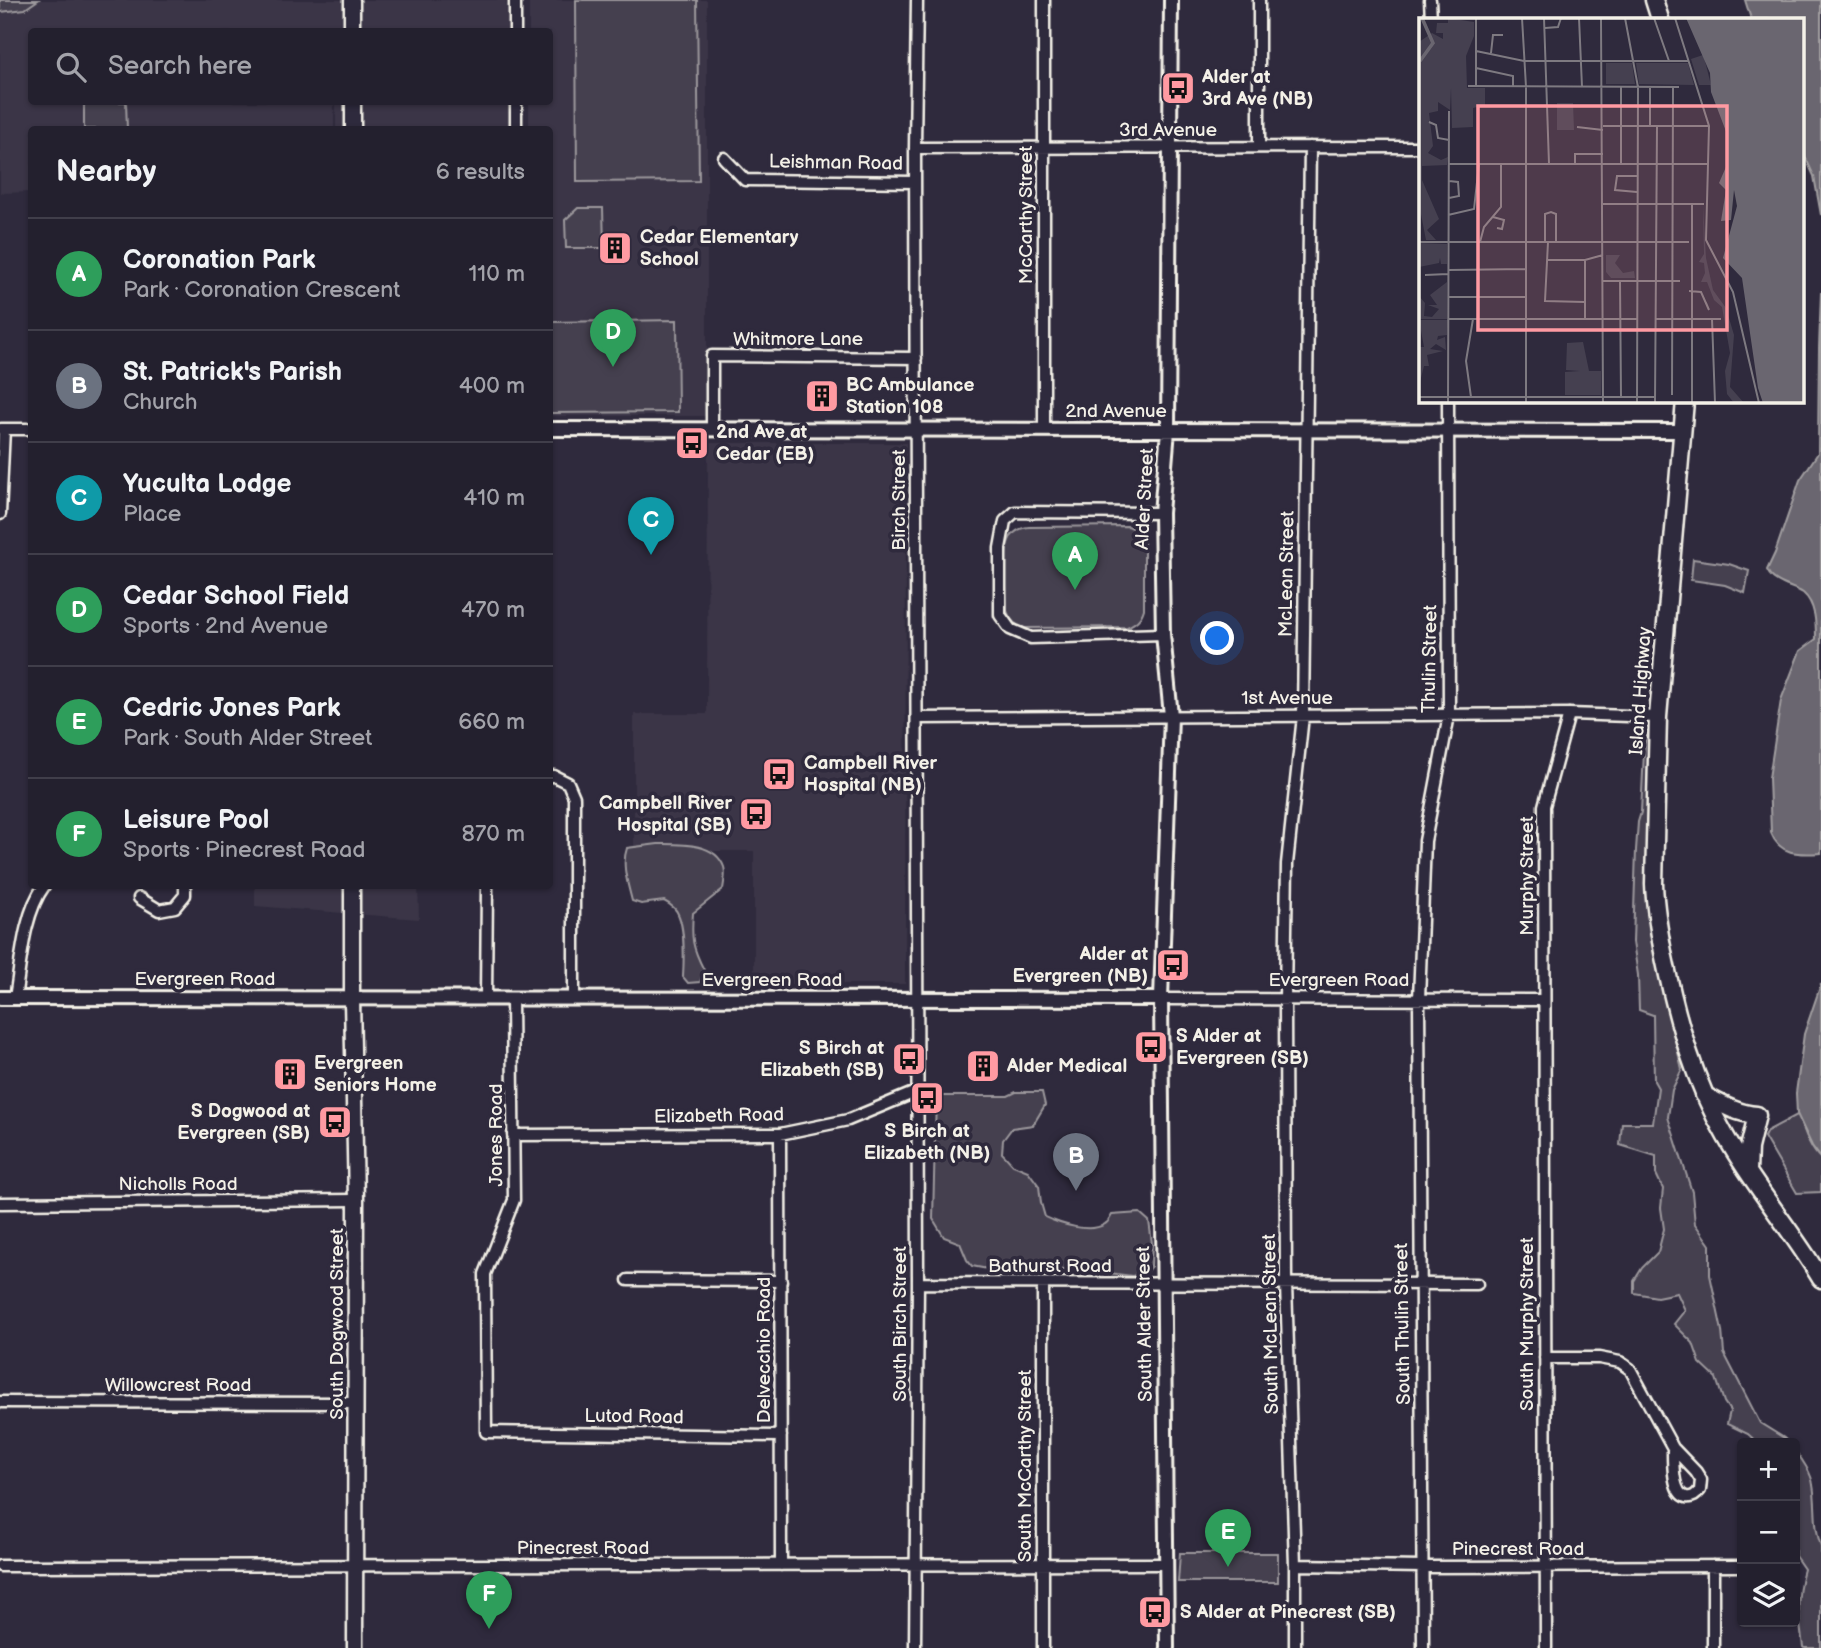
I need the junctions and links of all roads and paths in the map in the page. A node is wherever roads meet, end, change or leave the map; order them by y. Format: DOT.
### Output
graph roads {
  1 [pos="352,0"];
  2 [pos="515,0"];
  3 [pos="917,0"];
  4 [pos="1044,0"];
  5 [pos="1171,0"];
  6 [pos="1259,0"];
  7 [pos="1430,0"];
  8 [pos="1654,0"];
  9 [pos="1431,18"];
  10 [pos="1660,18"];
  11 [pos="352,28"];
  12 [pos="515,28"];
  13 [pos="353,105"];
  14 [pos="516,105"];
  15 [pos="353,126"];
  16 [pos="516,126"];
  17 [pos="1259,147"];
  18 [pos="1310,147"];
  19 [pos="1419,147"];
  20 [pos="915,148"];
  21 [pos="1044,148"];
  22 [pos="1170,148"];
  23 [pos="724,158"];
  24 [pos="915,182"];
  25 [pos="916,358"];
  26 [pos="1447,402"];
  27 [pos="1685,402"];
  28 [pos="2,429"];
  29 [pos="28,429"];
  30 [pos="553,429"];
  31 [pos="712,430"];
  32 [pos="916,430"];
  33 [pos="1044,430"];
  34 [pos="1168,430"];
  35 [pos="1307,430"];
  36 [pos="1448,431"];
  37 [pos="1683,431"];
  38 [pos="1161,513"];
  39 [pos="0,514"];
  40 [pos="1163,634"];
  41 [pos="1569,714"];
  42 [pos="1449,715"];
  43 [pos="1171,716"];
  44 [pos="1303,716"];
  45 [pos="1658,717"];
  46 [pos="917,718"];
  47 [pos="553,776"];
  48 [pos="42,889"];
  49 [pos="185,889"];
  50 [pos="352,889"];
  51 [pos="486,889"];
  52 [pos="139,898"];
  53 [pos="0,998"];
  54 [pos="15,998"];
  55 [pos="352,999"];
  56 [pos="486,999"];
  57 [pos="512,999"];
  58 [pos="574,999"];
  59 [pos="918,999"];
  60 [pos="1161,999"];
  61 [pos="1285,999"];
  62 [pos="1419,999"];
  63 [pos="1545,1000"];
  64 [pos="918,1091"];
  65 [pos="1704,1095"];
  66 [pos="780,1134"];
  67 [pos="513,1135"];
  68 [pos="1748,1171"];
  69 [pos="356,1200"];
  70 [pos="0,1203"];
  71 [pos="1821,1279"];
  72 [pos="628,1280"];
  73 [pos="781,1282"];
  74 [pos="918,1283"];
  75 [pos="1043,1284"];
  76 [pos="1163,1284"];
  77 [pos="1286,1284"];
  78 [pos="1420,1284"];
  79 [pos="1477,1284"];
  80 [pos="1545,1358"];
  81 [pos="0,1402"];
  82 [pos="356,1403"];
  83 [pos="486,1432"];
  84 [pos="781,1436"];
  85 [pos="1673,1448"];
  86 [pos="915,1564"];
  87 [pos="1043,1564"];
  88 [pos="1167,1564"];
  89 [pos="780,1565"];
  90 [pos="1295,1565"];
  91 [pos="0,1566"];
  92 [pos="356,1566"];
  93 [pos="1545,1566"];
  94 [pos="1713,1566"];
  95 [pos="1737,1566"];
  96 [pos="1423,1567"];
  97 [pos="355,1648"];
  98 [pos="915,1648"];
  99 [pos="1043,1648"];
  100 [pos="1167,1648"];
  101 [pos="1295,1648"];
  102 [pos="1423,1648"];
  103 [pos="1546,1648"];
  104 [pos="1713,1648"];
  1 -- 11 [label="main road"];
  2 -- 12 [label="street"];
  3 -- 20 [label="street, Birch Street"];
  4 -- 21 [label="street, McCarthy Street"];
  5 -- 22 [label="street, Alder Street"];
  6 -- 17 [label="street"];
  7 -- 9 [label="street"];
  8 -- 10 [label="main road"];
  13 -- 15 [label="main road"];
  14 -- 16 [label="street"];
  17 -- 18 [label="street, 3rd Avenue"];
  17 -- 22 [label="street, 3rd Avenue"];
  18 -- 19 [label="street, 3rd Avenue"];
  18 -- 35 [label="street, McLean Street"];
  20 -- 21 [label="street, 3rd Avenue"];
  20 -- 24 [label="street, Birch Street"];
  21 -- 22 [label="street, 3rd Avenue"];
  21 -- 33 [label="street, McCarthy Street"];
  22 -- 34 [label="street, Alder Street"];
  23 -- 24 [label="street, Leishman Road"];
  24 -- 25 [label="street, Birch Street"];
  25 -- 31 [label="street, Whitmore Lane"];
  25 -- 32 [label="street, Birch Street"];
  26 -- 36 [label="street, Thulin Street"];
  27 -- 37 [label="main road, Island Highway"];
  28 -- 29 [label="street"];
  28 -- 39 [label="street"];
  30 -- 31 [label="street, 2nd Avenue"];
  31 -- 32 [label="street, 2nd Avenue"];
  32 -- 33 [label="street, 2nd Avenue"];
  32 -- 46 [label="street, Birch Street"];
  33 -- 34 [label="street, 2nd Avenue"];
  34 -- 35 [label="street, 2nd Avenue"];
  34 -- 38 [label="street, Alder Street"];
  35 -- 36 [label="street, 2nd Avenue"];
  35 -- 44 [label="street, McLean Street"];
  36 -- 37 [label="street, 2nd Avenue"];
  36 -- 42 [label="street, Thulin Street"];
  37 -- 45 [label="main road, Island Highway"];
  38 -- 40 [label="street, Alder Street"];
  38 -- 40 [label="street"];
  40 -- 43 [label="street, Alder Street"];
  41 -- 42 [label="street, 1st Avenue"];
  41 -- 45 [label="street, 1st Avenue"];
  41 -- 63 [label="street, Murphy Street"];
  42 -- 44 [label="street, 1st Avenue"];
  42 -- 62 [label="street, Thulin Street"];
  43 -- 44 [label="street, 1st Avenue"];
  43 -- 46 [label="street, 1st Avenue"];
  43 -- 60 [label="street, Alder Street"];
  44 -- 61 [label="street, McLean Street"];
  45 -- 65 [label="main road, Island Highway"];
  46 -- 59 [label="street, Birch Street"];
  47 -- 58 [label="street"];
  48 -- 54 [label="street"];
  49 -- 52 [label="street"];
  50 -- 55 [label="main road, South Dogwood Street"];
  51 -- 56 [label="street"];
  53 -- 54 [label="street, Evergreen Road"];
  54 -- 55 [label="street, Evergreen Road"];
  55 -- 56 [label="street, Evergreen Road"];
  55 -- 69 [label="main road, South Dogwood Street"];
  56 -- 57 [label="street, Evergreen Road"];
  57 -- 58 [label="street, Evergreen Road"];
  57 -- 67 [label="street, Jones Road"];
  58 -- 59 [label="street, Evergreen Road"];
  59 -- 60 [label="street, Evergreen Road"];
  59 -- 64 [label="street, South Birch Street"];
  60 -- 61 [label="street, Evergreen Road"];
  60 -- 76 [label="street, South Alder Street"];
  61 -- 62 [label="street, Evergreen Road"];
  61 -- 77 [label="street, South McLean Street"];
  62 -- 63 [label="street, Evergreen Road"];
  62 -- 78 [label="street, South Thulin Street"];
  63 -- 80 [label="street, South Murphy Street"];
  64 -- 66 [label="street, Elizabeth Road"];
  64 -- 74 [label="street, South Birch Street"];
  65 -- 68 [label="main road, Island Highway"];
  65 -- 68 [label="main road"];
  66 -- 67 [label="street, Elizabeth Road"];
  66 -- 73 [label="street, Delvecchio Road"];
  67 -- 83 [label="street, Jones Road"];
  68 -- 71 [label="main road, Island Highway"];
  69 -- 70 [label="street, Nicholls Road"];
  69 -- 82 [label="main road, South Dogwood Street"];
  72 -- 73 [label="street"];
  73 -- 84 [label="street, Delvecchio Road"];
  74 -- 75 [label="street, Bathurst Road"];
  74 -- 86 [label="street, South Birch Street"];
  75 -- 76 [label="street, Bathurst Road"];
  75 -- 87 [label="street, South McCarthy Street"];
  76 -- 77 [label="street, Bathurst Road"];
  76 -- 88 [label="street, South Alder Street"];
  77 -- 78 [label="street, Bathurst Road"];
  77 -- 90 [label="street, South McLean Street"];
  78 -- 79 [label="street, Bathurst Road"];
  78 -- 96 [label="street, South Thulin Street"];
  80 -- 85 [label="street"];
  80 -- 93 [label="street, South Murphy Street"];
  81 -- 82 [label="street, Willowcrest Road"];
  82 -- 92 [label="main road, South Dogwood Street"];
  83 -- 84 [label="street, Lutod Road"];
  84 -- 89 [label="street, Delvecchio Road"];
  85 -- 85 [label="street"];
  86 -- 87 [label="street, Pinecrest Road"];
  86 -- 89 [label="street, Pinecrest Road"];
  86 -- 98 [label="street, South Birch Street"];
  87 -- 88 [label="street, Pinecrest Road"];
  87 -- 99 [label="street, South McCarthy Street"];
  88 -- 100 [label="street, South Alder Street"];
  89 -- 92 [label="street, Pinecrest Road"];
  90 -- 96 [label="street, Pinecrest Road"];
  90 -- 101 [label="street, South McLean Street"];
  91 -- 92 [label="street, Pinecrest Road"];
  92 -- 97 [label="main road, South Dogwood Street"];
  93 -- 94 [label="street, Pinecrest Road"];
  93 -- 96 [label="street, Pinecrest Road"];
  93 -- 103 [label="street, South Murphy Street"];
  94 -- 95 [label="street, Pinecrest Road"];
  94 -- 104 [label="street"];
  96 -- 102 [label="street, South Thulin Street"];
}
